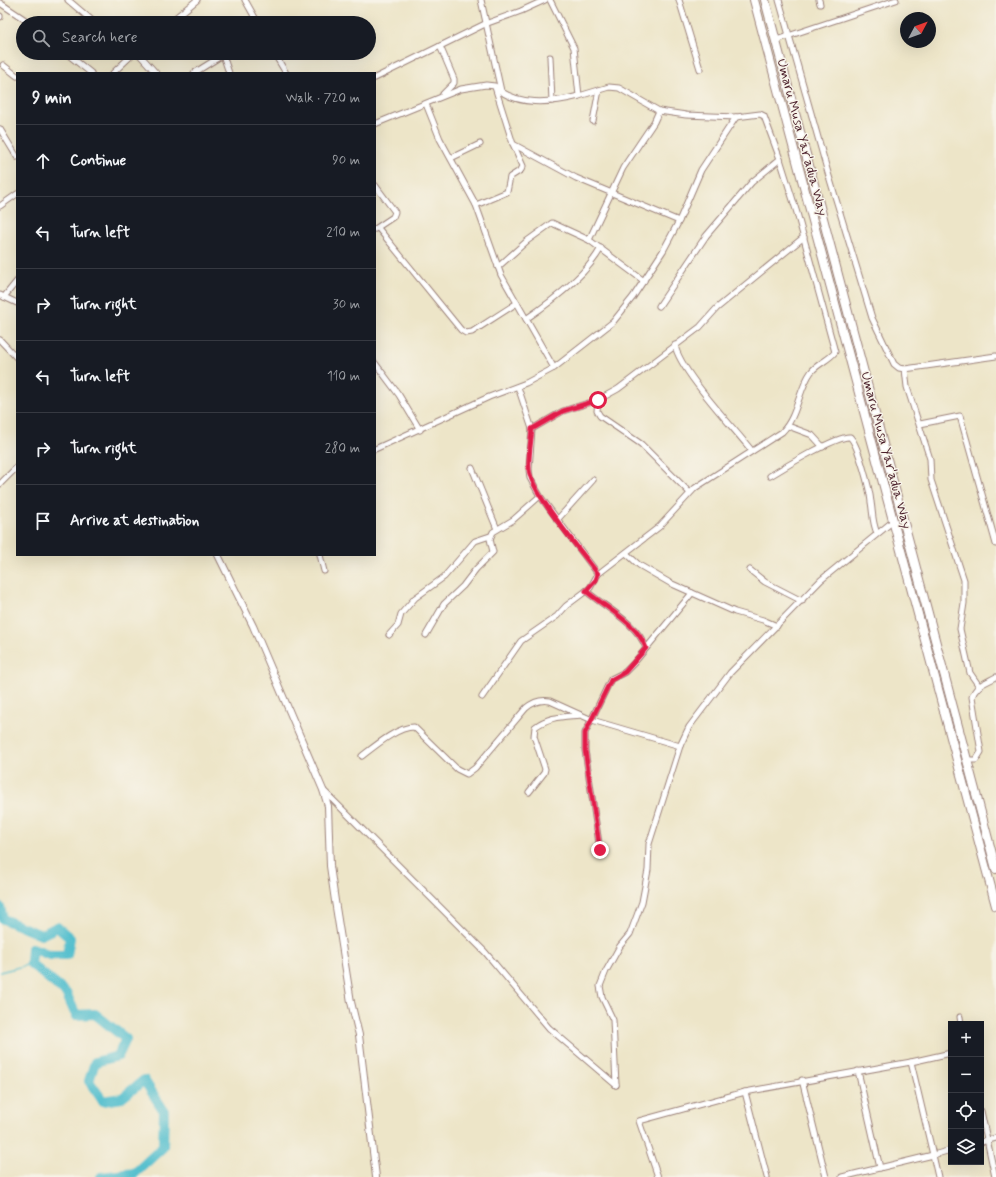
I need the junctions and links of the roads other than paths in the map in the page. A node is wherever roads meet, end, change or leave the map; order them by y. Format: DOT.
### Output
graph roads {
  1 [pos="68,0"];
  2 [pos="197,0"];
  3 [pos="245,0"];
  4 [pos="481,0"];
  5 [pos="545,0"];
  6 [pos="550,0"];
  7 [pos="679,0"];
  8 [pos="754,0"];
  9 [pos="765,0"];
  10 [pos="779,0"];
  11 [pos="896,0"];
  12 [pos="0,3"];
  13 [pos="20,16"];
  14 [pos="87,16"];
  15 [pos="178,16"];
  16 [pos="254,16"];
  17 [pos="485,24"];
  18 [pos="789,37"];
  19 [pos="776,40"];
  20 [pos="440,46"];
  21 [pos="550,57"];
  22 [pos="75,60"];
  23 [pos="126,60"];
  24 [pos="144,60"];
  25 [pos="215,60"];
  26 [pos="225,60"];
  27 [pos="278,60"];
  28 [pos="1,65"];
  29 [pos="700,68"];
  30 [pos="90,72"];
  31 [pos="114,72"];
  32 [pos="155,72"];
  33 [pos="196,72"];
  34 [pos="228,72"];
  35 [pos="285,72"];
  36 [pos="16,75"];
  37 [pos="376,78"];
  38 [pos="495,86"];
  39 [pos="599,90"];
  40 [pos="501,92"];
  41 [pos="441,96"];
  42 [pos="578,96"];
  43 [pos="552,100"];
  44 [pos="426,104"];
  45 [pos="658,111"];
  46 [pos="736,117"];
  47 [pos="593,121"];
  48 [pos="376,124"];
  49 [pos="0,129"];
  50 [pos="480,144"];
  51 [pos="514,144"];
  52 [pos="16,154"];
  53 [pos="451,158"];
  54 [pos="780,159"];
  55 [pos="376,186"];
  56 [pos="611,192"];
  57 [pos="16,195"];
  58 [pos="476,205"];
  59 [pos="0,206"];
  60 [pos="679,221"];
  61 [pos="376,229"];
  62 [pos="804,237"];
  63 [pos="589,240"];
  64 [pos="601,248"];
  65 [pos="498,267"];
  66 [pos="644,281"];
  67 [pos="16,282"];
  68 [pos="2,296"];
  69 [pos="16,302"];
  70 [pos="517,303"];
  71 [pos="659,306"];
  72 [pos="526,318"];
  73 [pos="0,340"];
  74 [pos="675,345"];
  75 [pos="996,356"];
  76 [pos="16,357"];
  77 [pos="554,368"];
  78 [pos="905,369"];
  79 [pos="378,371"];
  80 [pos="518,387"];
  81 [pos="598,400"];
  82 [pos="920,424"];
  83 [pos="788,426"];
  84 [pos="532,429"];
  85 [pos="420,430"];
  86 [pos="823,447"];
  87 [pos="376,449"];
  88 [pos="752,451"];
  89 [pos="16,468"];
  90 [pos="472,468"];
  91 [pos="770,476"];
  92 [pos="593,480"];
  93 [pos="0,484"];
  94 [pos="688,492"];
  95 [pos="540,496"];
  96 [pos="557,520"];
  97 [pos="892,522"];
  98 [pos="497,529"];
  99 [pos="877,533"];
  100 [pos="490,536"];
  101 [pos="996,544"];
  102 [pos="626,553"];
  103 [pos="218,556"];
  104 [pos="320,556"];
  105 [pos="750,570"];
  106 [pos="324,571"];
  107 [pos="598,574"];
  108 [pos="586,591"];
  109 [pos="692,593"];
  110 [pos="802,601"];
  111 [pos="777,626"];
  112 [pos="389,635"];
  113 [pos="426,635"];
  114 [pos="646,648"];
  115 [pos="996,678"];
  116 [pos="979,686"];
  117 [pos="482,697"];
  118 [pos="582,715"];
  119 [pos="592,720"];
  120 [pos="680,746"];
  121 [pos="362,756"];
  122 [pos="967,760"];
  123 [pos="323,790"];
  124 [pos="529,792"];
  125 [pos="600,850"];
  126 [pos="996,869"];
  127 [pos="996,906"];
  128 [pos="960,1017"];
  129 [pos="961,1021"];
  130 [pos="948,1054"];
  131 [pos="911,1062"];
  132 [pos="858,1071"];
  133 [pos="802,1080"];
  134 [pos="745,1092"];
  135 [pos="984,1122"];
  136 [pos="996,1138"];
  137 [pos="989,1140"];
  138 [pos="984,1141"];
  139 [pos="948,1151"];
  140 [pos="933,1155"];
  141 [pos="880,1168"];
  142 [pos="376,1177"];
  143 [pos="658,1177"];
  144 [pos="767,1177"];
  145 [pos="826,1177"];
  146 [pos="842,1177"];
  147 [pos="938,1177"];
  148 [pos="996,1177"];
  1 -- 14 [label="street"];
  2 -- 15 [label="street"];
  3 -- 16 [label="street"];
  4 -- 17 [label="street"];
  5 -- 17 [label="street"];
  6 -- 42 [label="street"];
  7 -- 29 [label="street"];
  8 -- 97 [label="main road, Umaru Musa Yar'adua Way"];
  9 -- 19 [label="main road, Umaru Musa Yar'adua Way"];
  10 -- 18 [label="street"];
  11 -- 18 [label="street"];
  12 -- 13 [label="street"];
  17 -- 20 [label="street"];
  17 -- 40 [label="street"];
  18 -- 19 [label="street"];
  18 -- 78 [label="street"];
  19 -- 122 [label="main road, Umaru Musa Yar'adua Way"];
  20 -- 37 [label="street"];
  20 -- 41 [label="street"];
  21 -- 43 [label="street"];
  22 -- 30 [label="street"];
  23 -- 31 [label="street"];
  24 -- 32 [label="street"];
  25 -- 33 [label="street"];
  26 -- 34 [label="street"];
  27 -- 35 [label="street"];
  28 -- 36 [label="street"];
  38 -- 40 [label="street"];
  38 -- 41 [label="street"];
  38 -- 51 [label="street"];
  39 -- 42 [label="street"];
  39 -- 45 [label="street"];
  39 -- 47 [label="street"];
  40 -- 43 [label="street"];
  41 -- 44 [label="street"];
  42 -- 43 [label="street"];
  44 -- 48 [label="street"];
  44 -- 53 [label="street"];
  45 -- 46 [label="street"];
  45 -- 56 [label="street"];
  46 -- 54 [label="street"];
  46 -- 60 [label="street"];
  49 -- 52 [label="street"];
  50 -- 53 [label="street"];
  51 -- 56 [label="street"];
  51 -- 58 [label="street"];
  53 -- 58 [label="street"];
  54 -- 62 [label="street"];
  54 -- 71 [label="street"];
  55 -- 61 [label="street"];
  56 -- 60 [label="street"];
  56 -- 63 [label="street"];
  57 -- 59 [label="street"];
  58 -- 65 [label="street"];
  60 -- 66 [label="street"];
  61 -- 70 [label="street"];
  62 -- 74 [label="street"];
  62 -- 83 [label="street"];
  63 -- 64 [label="street"];
  63 -- 65 [label="street"];
  64 -- 66 [label="street"];
  64 -- 72 [label="street"];
  65 -- 70 [label="street"];
  66 -- 77 [label="street"];
  67 -- 68 [label="street"];
  68 -- 69 [label="street"];
  70 -- 72 [label="street"];
  72 -- 77 [label="street"];
  73 -- 76 [label="street"];
  74 -- 81 [label="street"];
  74 -- 88 [label="street"];
  75 -- 78 [label="street"];
  77 -- 80 [label="street"];
  78 -- 82 [label="street"];
  79 -- 85 [label="street"];
  80 -- 84 [label="street"];
  80 -- 85 [label="street"];
  81 -- 84 [label="street"];
  81 -- 94 [label="street"];
  82 -- 101 [label="street"];
  82 -- 116 [label="street"];
  83 -- 86 [label="street"];
  83 -- 88 [label="street"];
  84 -- 95 [label="street"];
  85 -- 87 [label="street"];
  86 -- 91 [label="street"];
  86 -- 99 [label="street"];
  88 -- 94 [label="street"];
  89 -- 93 [label="street"];
  90 -- 98 [label="street"];
  92 -- 96 [label="street"];
  94 -- 102 [label="street"];
  95 -- 96 [label="street"];
  95 -- 98 [label="street"];
  96 -- 107 [label="street"];
  97 -- 99 [label="street"];
  97 -- 127 [label="main road, Umaru Musa Yar'adua Way"];
  98 -- 100 [label="street"];
  99 -- 110 [label="street"];
  100 -- 112 [label="street"];
  100 -- 113 [label="street"];
  102 -- 107 [label="street"];
  102 -- 109 [label="street"];
  103 -- 123 [label="street"];
  104 -- 106 [label="street"];
  105 -- 110 [label="street"];
  107 -- 108 [label="street"];
  108 -- 114 [label="street"];
  108 -- 117 [label="street"];
  109 -- 111 [label="street"];
  109 -- 114 [label="street"];
  110 -- 111 [label="street"];
  111 -- 120 [label="street"];
  114 -- 119 [label="street"];
  115 -- 116 [label="street"];
  116 -- 122 [label="street"];
  118 -- 119 [label="street"];
  118 -- 121 [label="street"];
  118 -- 124 [label="street"];
  119 -- 120 [label="street"];
  119 -- 125 [label="street"];
  120 -- 123 [label="street"];
  122 -- 126 [label="main road, Umaru Musa Yar'adua Way"];
  123 -- 142 [label="street"];
  128 -- 129 [label="street"];
  130 -- 131 [label="street"];
  131 -- 132 [label="street"];
  131 -- 140 [label="street"];
  132 -- 133 [label="street"];
  132 -- 141 [label="street"];
  133 -- 134 [label="street"];
  133 -- 145 [label="street"];
  134 -- 143 [label="street"];
  134 -- 144 [label="street"];
  135 -- 137 [label="street"];
  136 -- 137 [label="street"];
  137 -- 138 [label="street"];
  137 -- 148 [label="street"];
  139 -- 140 [label="street"];
  140 -- 141 [label="street"];
  140 -- 147 [label="street"];
  141 -- 146 [label="street"];
}
